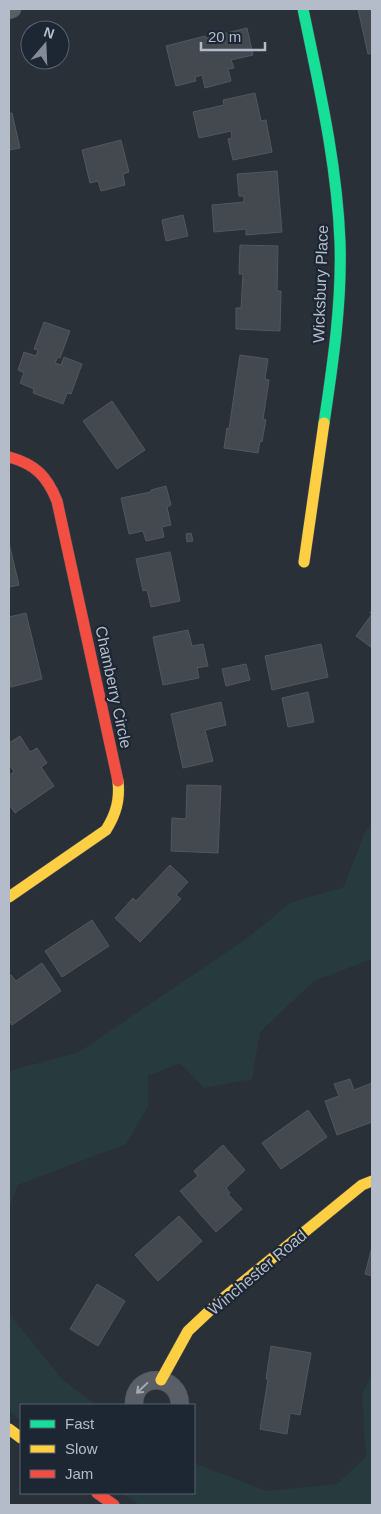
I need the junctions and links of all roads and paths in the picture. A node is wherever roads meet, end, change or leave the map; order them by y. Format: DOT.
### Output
graph roads {
  1 [pos="303,9"];
  2 [pos="9,457"];
  3 [pos="304,562"];
  4 [pos="9,897"];
  5 [pos="372,1181"];
  6 [pos="161,1380"];
  7 [pos="134,1404"];
  8 [pos="180,1404"];
  9 [pos="9,1429"];
  10 [pos="20,1437"];
  11 [pos="98,1494"];
  12 [pos="114,1505"];
  1 -- 3 [label="main road, Wicksbury Place"];
  2 -- 4 [label="main road, Chamberry Circle"];
  5 -- 6 [label="main road, Winchester Road"];
  6 -- 7 [label="street, one-way"];
  6 -- 8 [label="street"];
  9 -- 10 [label="main road"];
  11 -- 12 [label="main road"];
}
